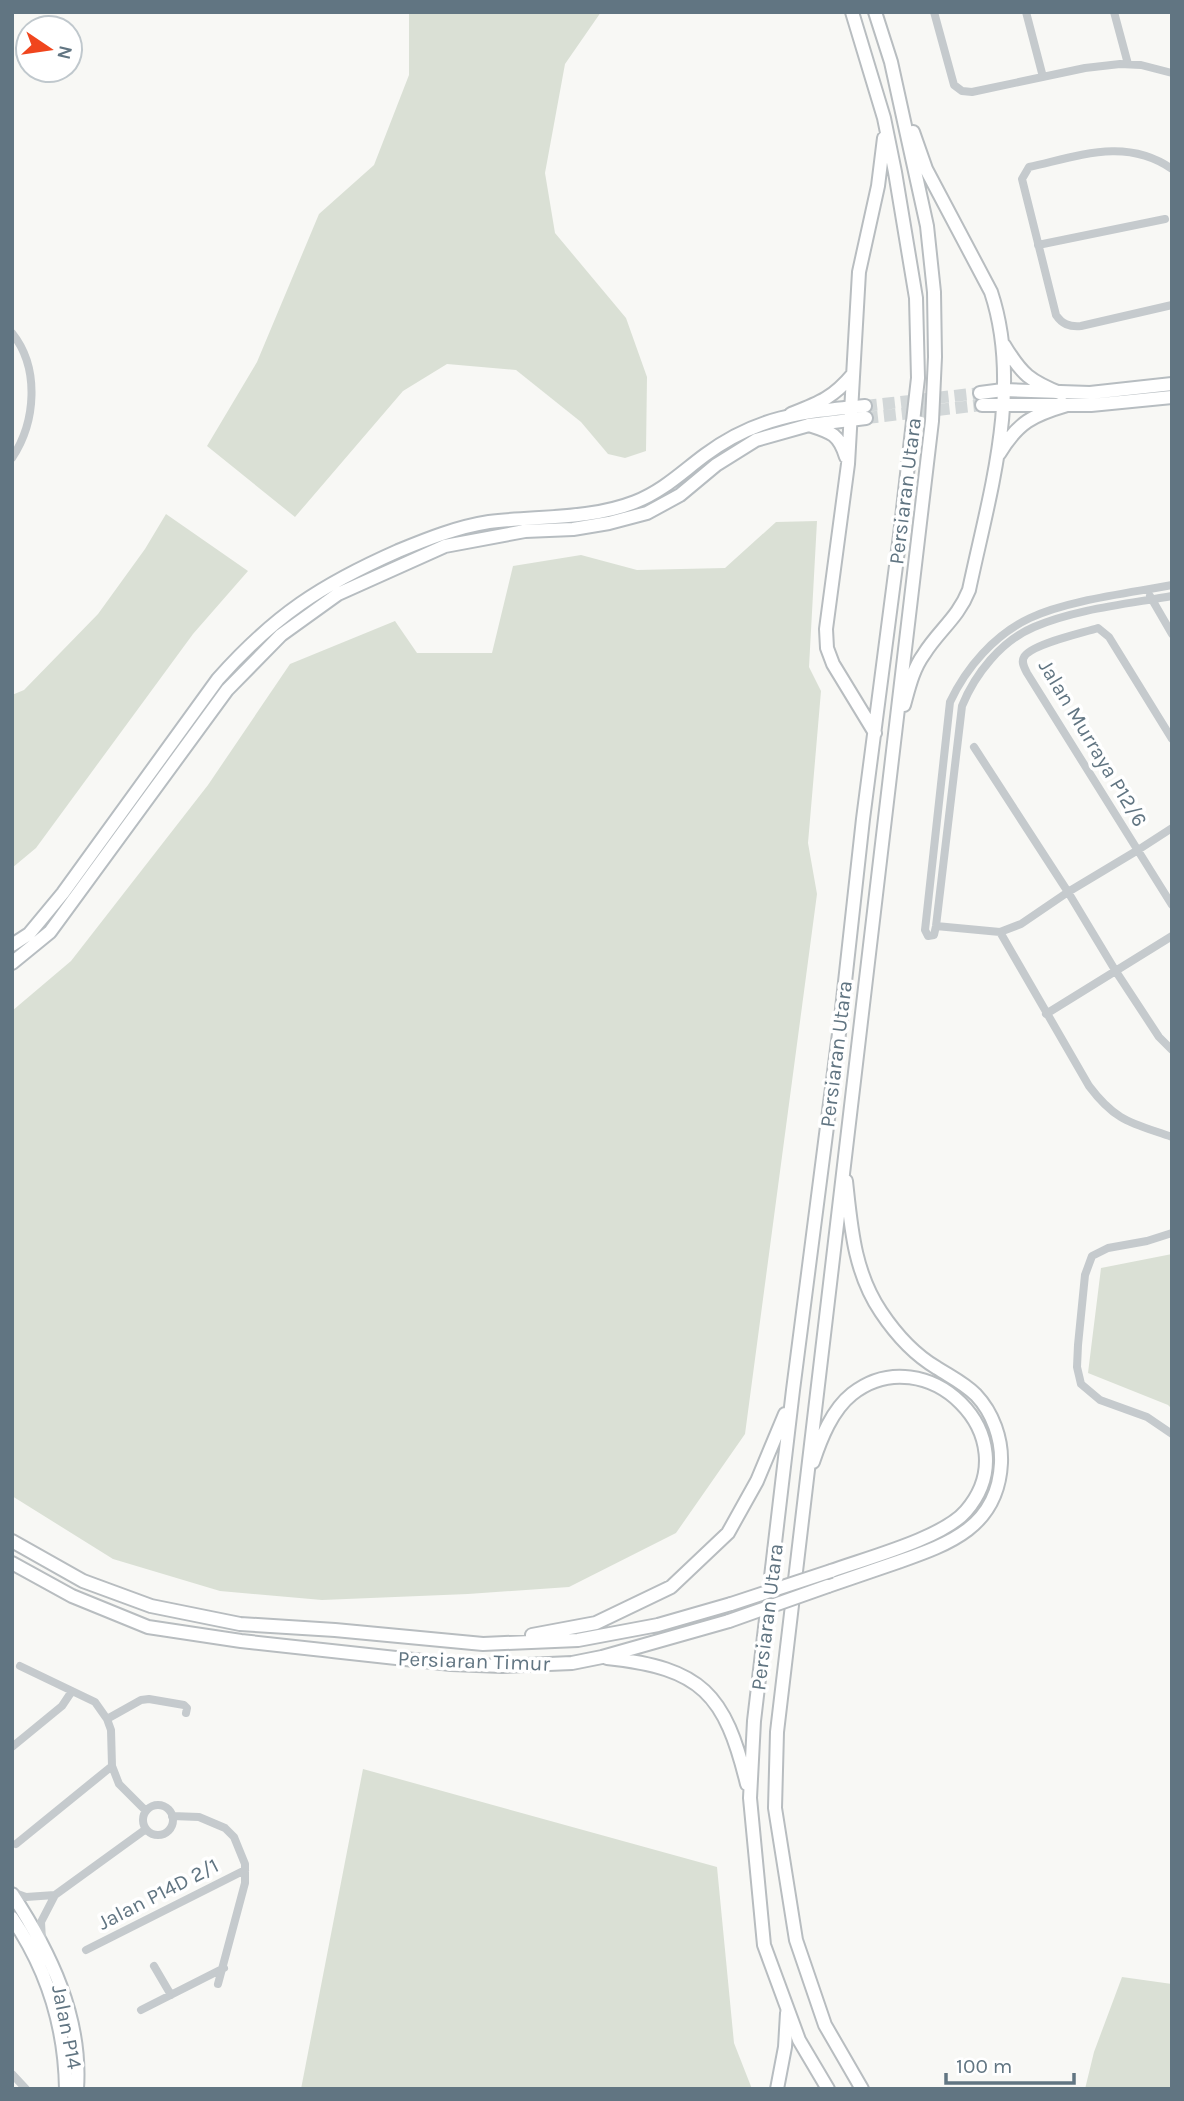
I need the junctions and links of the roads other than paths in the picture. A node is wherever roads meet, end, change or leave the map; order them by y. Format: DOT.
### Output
graph roads {
  1 [pos="852,12"];
  2 [pos="875,12"];
  3 [pos="934,12"];
  4 [pos="1026,12"];
  5 [pos="1114,12"];
  6 [pos="891,62"];
  7 [pos="1128,64"];
  8 [pos="1172,73"];
  9 [pos="1043,77"];
  10 [pos="884,118"];
  11 [pos="1172,169"];
  12 [pos="1165,219"];
  13 [pos="1038,245"];
  14 [pos="1172,305"];
  15 [pos="12,333"];
  16 [pos="1002,341"];
  17 [pos="853,374"];
  18 [pos="1172,384"];
  19 [pos="1003,390"];
  20 [pos="1172,397"];
  21 [pos="1065,399"];
  22 [pos="1003,404"];
  23 [pos="858,413"];
  24 [pos="791,414"];
  25 [pos="809,425"];
  26 [pos="12,458"];
  27 [pos="996,459"];
  28 [pos="848,464"];
  29 [pos="1172,585"];
  30 [pos="1148,590"];
  31 [pos="1172,596"];
  32 [pos="1151,600"];
  33 [pos="1172,634"];
  34 [pos="895,729"];
  35 [pos="875,733"];
  36 [pos="1172,739"];
  37 [pos="974,747"];
  38 [pos="1172,828"];
  39 [pos="1138,850"];
  40 [pos="1068,891"];
  41 [pos="1172,905"];
  42 [pos="936,926"];
  43 [pos="1000,932"];
  44 [pos="1172,936"];
  45 [pos="12,945"];
  46 [pos="12,963"];
  47 [pos="1115,970"];
  48 [pos="1046,1013"];
  49 [pos="1172,1050"];
  50 [pos="1172,1138"];
  51 [pos="843,1156"];
  52 [pos="1172,1233"];
  53 [pos="793,1390"];
  54 [pos="1172,1434"];
  55 [pos="804,1486"];
  56 [pos="12,1541"];
  57 [pos="12,1563"];
  58 [pos="483,1644"];
  59 [pos="602,1657"];
  60 [pos="20,1666"];
  61 [pos="72,1691"];
  62 [pos="186,1713"];
  63 [pos="107,1719"];
  64 [pos="12,1747"];
  65 [pos="112,1766"];
  66 [pos="750,1798"];
  67 [pos="146,1811"];
  68 [pos="172,1816"];
  69 [pos="146,1829"];
  70 [pos="16,1844"];
  71 [pos="245,1870"];
  72 [pos="12,1893"];
  73 [pos="55,1895"];
  74 [pos="12,1918"];
  75 [pos="42,1946"];
  76 [pos="86,1950"];
  77 [pos="154,1966"];
  78 [pos="224,1968"];
  79 [pos="218,1984"];
  80 [pos="171,1995"];
  81 [pos="141,2010"];
  82 [pos="787,2013"];
  83 [pos="12,2074"];
  84 [pos="26,2089"];
  85 [pos="66,2089"];
  86 [pos="77,2089"];
  87 [pos="777,2089"];
  88 [pos="828,2089"];
  89 [pos="862,2089"];
  1 -- 10 [label="main road, Persiaran Utara"];
  2 -- 6 [label="main road, Persiaran Utara"];
  3 -- 9 [label="street"];
  4 -- 9 [label="street"];
  5 -- 7 [label="street"];
  6 -- 16 [label="main road"];
  6 -- 34 [label="main road, Persiaran Utara"];
  7 -- 8 [label="street"];
  7 -- 9 [label="street"];
  10 -- 17 [label="main road"];
  10 -- 35 [label="main road, Persiaran Utara"];
  11 -- 13 [label="street"];
  12 -- 13 [label="street"];
  13 -- 14 [label="street"];
  15 -- 26 [label="street"];
  16 -- 19 [label="main road"];
  16 -- 21 [label="main road"];
  17 -- 23 [label="main road"];
  17 -- 24 [label="main road"];
  18 -- 21 [label="main road"];
  19 -- 21 [label="main road"];
  19 -- 22 [label="main road"];
  19 -- 22 [label="main road"];
  20 -- 21 [label="main road"];
  21 -- 22 [label="main road"];
  21 -- 27 [label="main road"];
  22 -- 27 [label="main road"];
  23 -- 24 [label="main road"];
  23 -- 25 [label="main road"];
  23 -- 28 [label="main road"];
  24 -- 45 [label="main road"];
  25 -- 28 [label="main road"];
  25 -- 46 [label="main road"];
  27 -- 34 [label="main road"];
  28 -- 35 [label="main road"];
  29 -- 30 [label="street"];
  30 -- 32 [label="street"];
  30 -- 42 [label="street"];
  31 -- 32 [label="street"];
  32 -- 33 [label="street"];
  32 -- 42 [label="street"];
  34 -- 51 [label="main road, Persiaran Utara"];
  35 -- 53 [label="main road, Persiaran Utara"];
  36 -- 39 [label="street, Jalan Murraya P12/6"];
  37 -- 40 [label="street"];
  38 -- 39 [label="street"];
  39 -- 40 [label="street"];
  39 -- 41 [label="street"];
  40 -- 43 [label="street"];
  40 -- 47 [label="street"];
  42 -- 43 [label="street"];
  43 -- 48 [label="street"];
  44 -- 47 [label="street"];
  47 -- 48 [label="street"];
  47 -- 49 [label="street"];
  48 -- 50 [label="street"];
  51 -- 55 [label="main road, Persiaran Utara"];
  51 -- 59 [label="main road, Persiaran Timur, bridge"];
  52 -- 54 [label="street"];
  53 -- 58 [label="main road"];
  53 -- 66 [label="main road, Persiaran Utara"];
  55 -- 58 [label="main road, Persiaran Timur, bridge"];
  55 -- 89 [label="main road, Persiaran Utara"];
  56 -- 58 [label="main road, Persiaran Timur"];
  57 -- 59 [label="main road, Persiaran Timur"];
  59 -- 66 [label="main road"];
  60 -- 61 [label="street"];
  61 -- 63 [label="street"];
  61 -- 64 [label="street"];
  62 -- 63 [label="street"];
  63 -- 65 [label="street"];
  65 -- 67 [label="street"];
  65 -- 70 [label="street"];
  66 -- 82 [label="main road, Persiaran Utara"];
  67 -- 68 [label="street"];
  67 -- 69 [label="street"];
  68 -- 69 [label="street"];
  68 -- 71 [label="street"];
  69 -- 73 [label="street"];
  71 -- 76 [label="street, Jalan P14D 2/1"];
  71 -- 78 [label="street"];
  72 -- 73 [label="street"];
  72 -- 75 [label="main road, Jalan P14"];
  73 -- 75 [label="street"];
  74 -- 85 [label="main road, Jalan P14"];
  75 -- 86 [label="main road, Jalan P14"];
  77 -- 80 [label="street"];
  78 -- 79 [label="street"];
  78 -- 80 [label="street"];
  80 -- 81 [label="street"];
  82 -- 87 [label="main road"];
  82 -- 88 [label="main road, Persiaran Utara"];
  83 -- 84 [label="street"];
}
